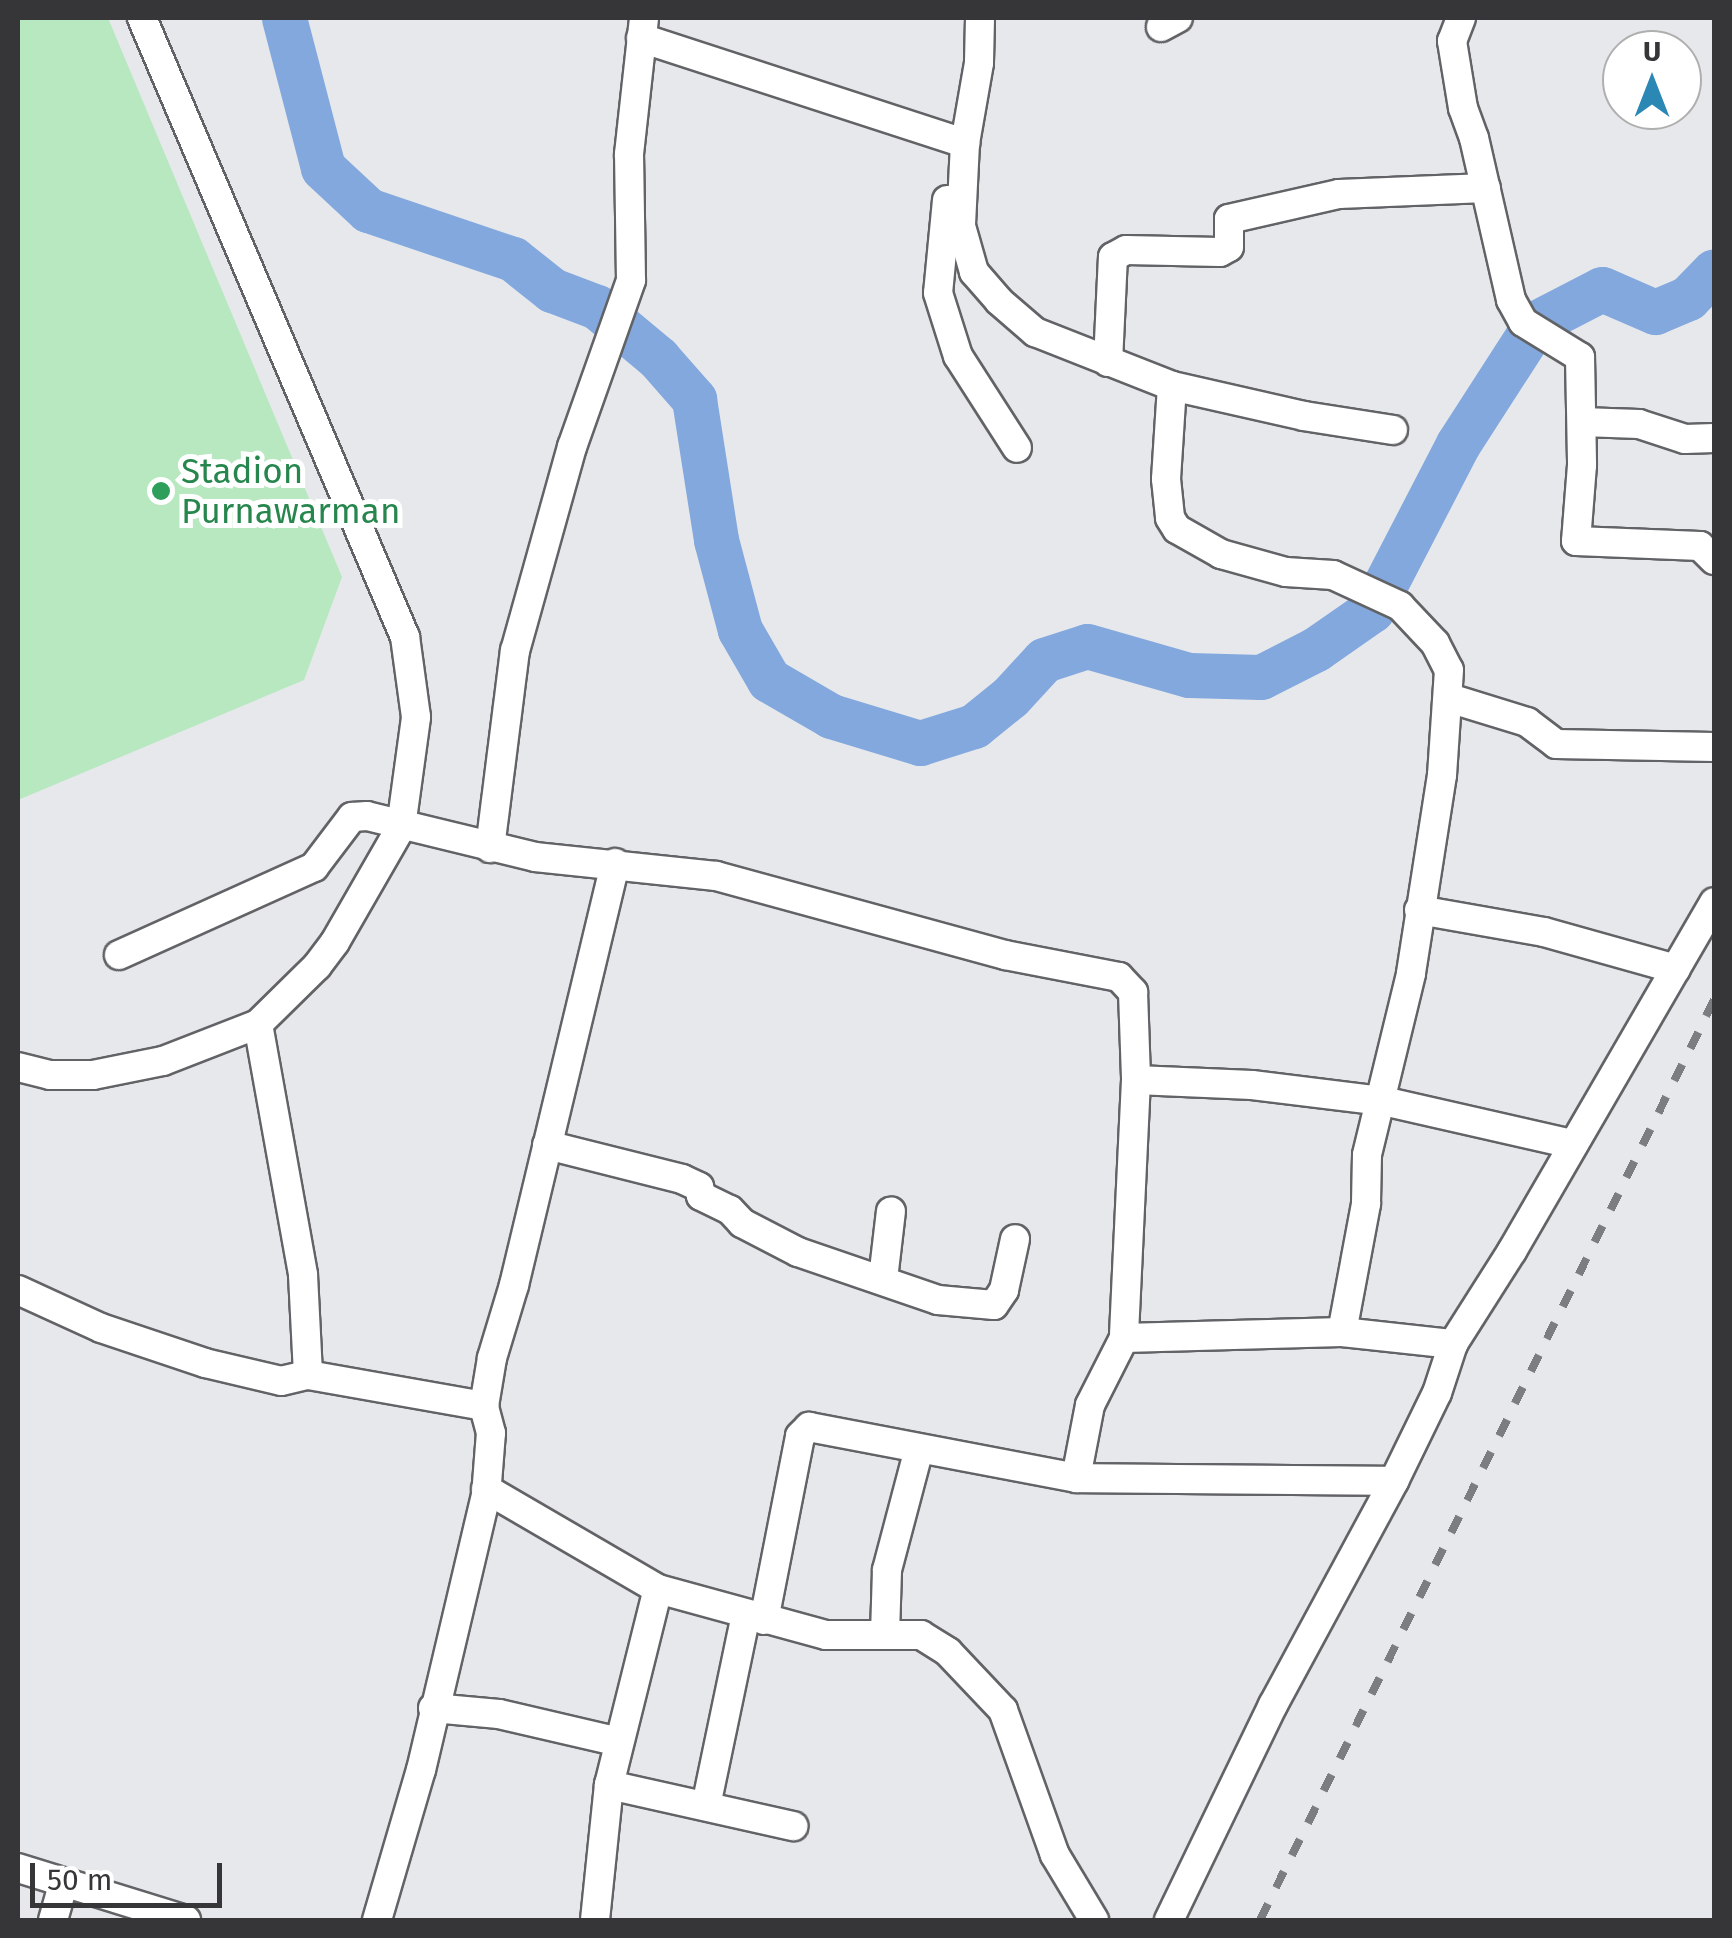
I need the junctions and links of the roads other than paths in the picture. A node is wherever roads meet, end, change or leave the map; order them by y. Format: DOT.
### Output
graph roads {
  1 [pos="142,18"];
  2 [pos="980,18"];
  3 [pos="1461,18"];
  4 [pos="642,28"];
  5 [pos="959,141"];
  6 [pos="1486,188"];
  7 [pos="1108,362"];
  8 [pos="1172,386"];
  9 [pos="1582,422"];
  10 [pos="1393,430"];
  11 [pos="1714,438"];
  12 [pos="1018,448"];
  13 [pos="1714,560"];
  14 [pos="1450,698"];
  15 [pos="1714,747"];
  16 [pos="401,827"];
  17 [pos="490,848"];
  18 [pos="615,863"];
  19 [pos="1714,902"];
  20 [pos="1419,910"];
  21 [pos="119,954"];
  22 [pos="1676,968"];
  23 [pos="258,1024"];
  24 [pos="18,1066"];
  25 [pos="1136,1080"];
  26 [pos="1383,1101"];
  27 [pos="1573,1144"];
  28 [pos="547,1145"];
  29 [pos="891,1211"];
  30 [pos="1015,1239"];
  31 [pos="883,1280"];
  32 [pos="18,1290"];
  33 [pos="1342,1332"];
  34 [pos="1124,1338"];
  35 [pos="1453,1344"];
  36 [pos="308,1374"];
  37 [pos="484,1406"];
  38 [pos="920,1448"];
  39 [pos="1076,1478"];
  40 [pos="1394,1481"];
  41 [pos="486,1489"];
  42 [pos="658,1589"];
  43 [pos="755,1617"];
  44 [pos="886,1634"];
  45 [pos="433,1708"];
  46 [pos="619,1742"];
  47 [pos="609,1785"];
  48 [pos="706,1806"];
  49 [pos="793,1826"];
  50 [pos="18,1868"];
  51 [pos="63,1886"];
  52 [pos="53,1920"];
  53 [pos="186,1920"];
  54 [pos="377,1920"];
  55 [pos="595,1920"];
  56 [pos="1094,1920"];
  57 [pos="1169,1920"];
  1 -- 16 [label="street"];
  2 -- 5 [label="street"];
  3 -- 6 [label="street"];
  4 -- 5 [label="street"];
  4 -- 17 [label="street"];
  5 -- 7 [label="street"];
  5 -- 12 [label="street"];
  6 -- 7 [label="street"];
  6 -- 9 [label="street"];
  7 -- 8 [label="street"];
  8 -- 10 [label="street"];
  8 -- 14 [label="street"];
  9 -- 11 [label="street"];
  9 -- 13 [label="street"];
  14 -- 15 [label="street"];
  14 -- 20 [label="street"];
  16 -- 17 [label="street"];
  16 -- 21 [label="street"];
  16 -- 23 [label="street"];
  17 -- 18 [label="street"];
  18 -- 25 [label="street"];
  18 -- 28 [label="street"];
  19 -- 22 [label="street"];
  20 -- 22 [label="street"];
  20 -- 26 [label="street"];
  22 -- 27 [label="street"];
  23 -- 24 [label="street"];
  23 -- 36 [label="street"];
  25 -- 26 [label="street"];
  25 -- 34 [label="street"];
  26 -- 27 [label="street"];
  26 -- 33 [label="street"];
  27 -- 35 [label="street"];
  28 -- 31 [label="street"];
  28 -- 37 [label="street"];
  29 -- 31 [label="street"];
  30 -- 31 [label="street"];
  32 -- 36 [label="street"];
  33 -- 34 [label="street"];
  33 -- 35 [label="street"];
  34 -- 39 [label="street"];
  35 -- 40 [label="street"];
  36 -- 37 [label="street"];
  37 -- 41 [label="street"];
  38 -- 39 [label="street"];
  38 -- 43 [label="street"];
  38 -- 44 [label="street"];
  39 -- 40 [label="street"];
  40 -- 57 [label="street"];
  41 -- 42 [label="street"];
  41 -- 45 [label="street"];
  42 -- 43 [label="street"];
  42 -- 46 [label="street"];
  43 -- 44 [label="street"];
  43 -- 48 [label="street"];
  44 -- 56 [label="street"];
  45 -- 46 [label="street"];
  45 -- 54 [label="street"];
  46 -- 47 [label="street"];
  47 -- 48 [label="street"];
  47 -- 55 [label="street"];
  48 -- 49 [label="street"];
  50 -- 51 [label="street"];
  51 -- 52 [label="street"];
  51 -- 53 [label="street"];
}
